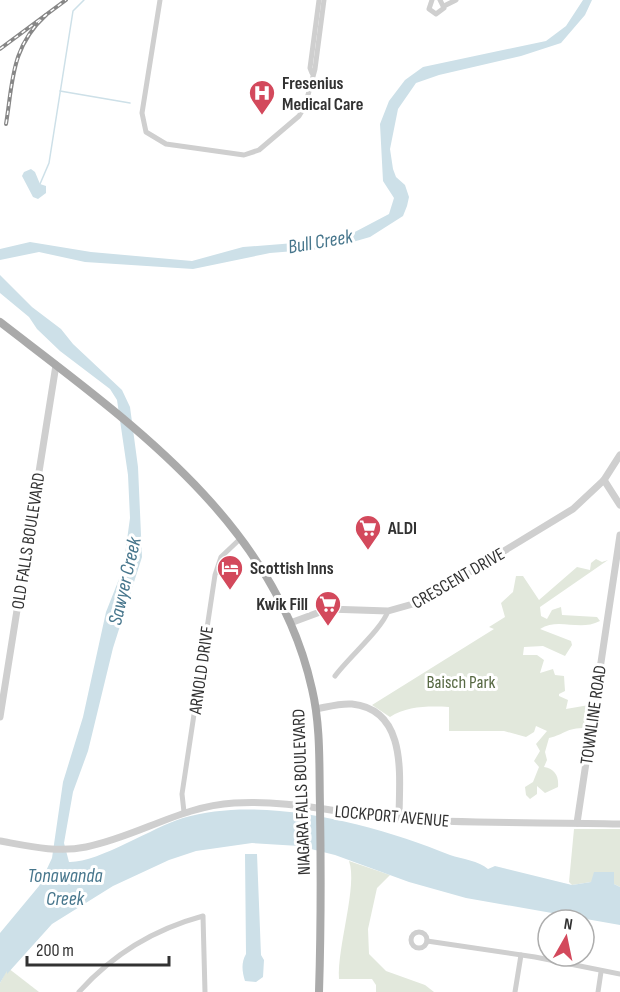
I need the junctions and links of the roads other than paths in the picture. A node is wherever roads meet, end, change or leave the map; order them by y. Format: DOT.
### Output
graph roads {
  1 [pos="160,0"];
  2 [pos="319,0"];
  3 [pos="324,0"];
  4 [pos="432,0"];
  5 [pos="456,0"];
  6 [pos="442,3"];
  7 [pos="312,73"];
  8 [pos="0,322"];
  9 [pos="56,365"];
  10 [pos="620,455"];
  11 [pos="604,480"];
  12 [pos="620,505"];
  13 [pos="620,535"];
  14 [pos="242,537"];
  15 [pos="388,611"];
  16 [pos="292,622"];
  17 [pos="335,676"];
  18 [pos="1,706"];
  19 [pos="316,709"];
  20 [pos="0,717"];
  21 [pos="184,812"];
  22 [pos="399,819"];
  23 [pos="577,823"];
  24 [pos="620,824"];
  25 [pos="0,841"];
  26 [pos="427,941"];
  27 [pos="521,955"];
  28 [pos="601,972"];
  29 [pos="620,974"];
  30 [pos="79,992"];
  31 [pos="205,992"];
  32 [pos="320,992"];
  33 [pos="515,992"];
  34 [pos="598,992"];
  1 -- 7 [label="street"];
  2 -- 7 [label="street"];
  3 -- 7 [label="street"];
  4 -- 6 [label="street"];
  5 -- 6 [label="street"];
  8 -- 9 [label="main road, NIAGARA FALLS BOULEVARD"];
  9 -- 14 [label="main road, NIAGARA FALLS BOULEVARD"];
  9 -- 18 [label="street, OLD FALLS BOULEVARD"];
  10 -- 11 [label="street"];
  11 -- 12 [label="street"];
  11 -- 15 [label="street, CRESCENT DRIVE"];
  13 -- 23 [label="street, TOWNLINE ROAD"];
  14 -- 16 [label="main road, NIAGARA FALLS BOULEVARD"];
  14 -- 21 [label="street, ARNOLD DRIVE"];
  15 -- 16 [label="street, CRESCENT DRIVE"];
  15 -- 17 [label="street"];
  16 -- 19 [label="main road, NIAGARA FALLS BOULEVARD"];
  18 -- 20 [label="street, OLD FALLS BOULEVARD"];
  19 -- 22 [label="street"];
  19 -- 32 [label="main road, NIAGARA FALLS BOULEVARD"];
  21 -- 22 [label="street, LOCKPORT AVENUE"];
  21 -- 25 [label="street, LOCKPORT AVENUE"];
  22 -- 23 [label="street, LOCKPORT AVENUE"];
  23 -- 24 [label="street, LOCKPORT AVENUE"];
  26 -- 27 [label="street"];
  27 -- 28 [label="street"];
  27 -- 33 [label="street"];
  28 -- 29 [label="street"];
  28 -- 34 [label="street"];
  30 -- 31 [label="street"];
}
